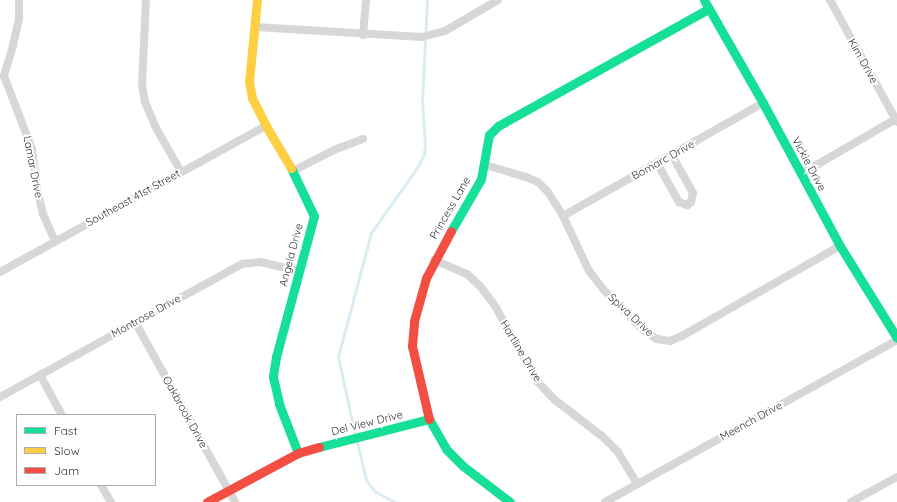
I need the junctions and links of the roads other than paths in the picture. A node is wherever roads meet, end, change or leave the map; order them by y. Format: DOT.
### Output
graph roads {
  1 [pos="19,0"];
  2 [pos="146,0"];
  3 [pos="257,0"];
  4 [pos="366,0"];
  5 [pos="497,0"];
  6 [pos="704,0"];
  7 [pos="830,0"];
  8 [pos="708,9"];
  9 [pos="255,27"];
  10 [pos="363,35"];
  11 [pos="763,103"];
  12 [pos="896,121"];
  13 [pos="266,126"];
  14 [pos="363,139"];
  15 [pos="672,155"];
  16 [pos="657,164"];
  17 [pos="485,165"];
  18 [pos="293,171"];
  19 [pos="181,172"];
  20 [pos="801,174"];
  21 [pos="563,216"];
  22 [pos="55,240"];
  23 [pos="840,246"];
  24 [pos="434,260"];
  25 [pos="298,271"];
  26 [pos="0,272"];
  27 [pos="135,322"];
  28 [pos="897,339"];
  29 [pos="40,375"];
  30 [pos="0,397"];
  31 [pos="61,414"];
  32 [pos="429,419"];
  33 [pos="298,453"];
  34 [pos="897,476"];
  35 [pos="638,484"];
  36 [pos="102,486"];
  37 [pos="228,490"];
  38 [pos="111,502"];
  39 [pos="206,502"];
  40 [pos="235,502"];
  41 [pos="510,502"];
  42 [pos="605,502"];
  43 [pos="852,502"];
  1 -- 22 [label="street, Lamar Drive"];
  2 -- 19 [label="street"];
  3 -- 9 [label="street, Angela Drive"];
  4 -- 10 [label="street"];
  5 -- 10 [label="street"];
  6 -- 8 [label="street, Vickie Drive"];
  7 -- 12 [label="street, Kim Drive"];
  8 -- 11 [label="street, Vickie Drive"];
  8 -- 17 [label="street, Princess Lane"];
  9 -- 10 [label="street"];
  9 -- 13 [label="street, Angela Drive"];
  11 -- 15 [label="street, Bomarc Drive"];
  11 -- 20 [label="street, Vickie Drive"];
  12 -- 20 [label="street"];
  13 -- 18 [label="street, Angela Drive"];
  13 -- 19 [label="street, Southeast 41st Street"];
  14 -- 18 [label="street"];
  15 -- 16 [label="street, Bomarc Drive"];
  15 -- 16 [label="street"];
  16 -- 21 [label="street, Bomarc Drive"];
  17 -- 21 [label="street, Spiva Drive"];
  17 -- 24 [label="street, Princess Lane"];
  18 -- 25 [label="street, Angela Drive"];
  19 -- 22 [label="street, Southeast 41st Street"];
  20 -- 23 [label="street, Vickie Drive"];
  21 -- 23 [label="street, Spiva Drive"];
  22 -- 26 [label="street, Southeast 41st Street"];
  23 -- 28 [label="street, Vickie Drive"];
  24 -- 32 [label="street, Princess Lane"];
  24 -- 35 [label="street, Hartline Drive"];
  25 -- 27 [label="street, Montrose Drive"];
  25 -- 33 [label="street, Angela Drive"];
  27 -- 29 [label="street, Montrose Drive"];
  27 -- 37 [label="street, Oakbrook Drive"];
  28 -- 35 [label="street, Meench Drive"];
  29 -- 30 [label="street, Montrose Drive"];
  29 -- 31 [label="street"];
  32 -- 33 [label="street, Del View Drive"];
  32 -- 41 [label="street"];
  33 -- 37 [label="street, Del View Drive"];
  34 -- 43 [label="street"];
  35 -- 42 [label="street, Meench Drive"];
  36 -- 38 [label="street"];
  37 -- 39 [label="street, Del View Drive"];
  37 -- 40 [label="street, Oakbrook Drive"];
}
